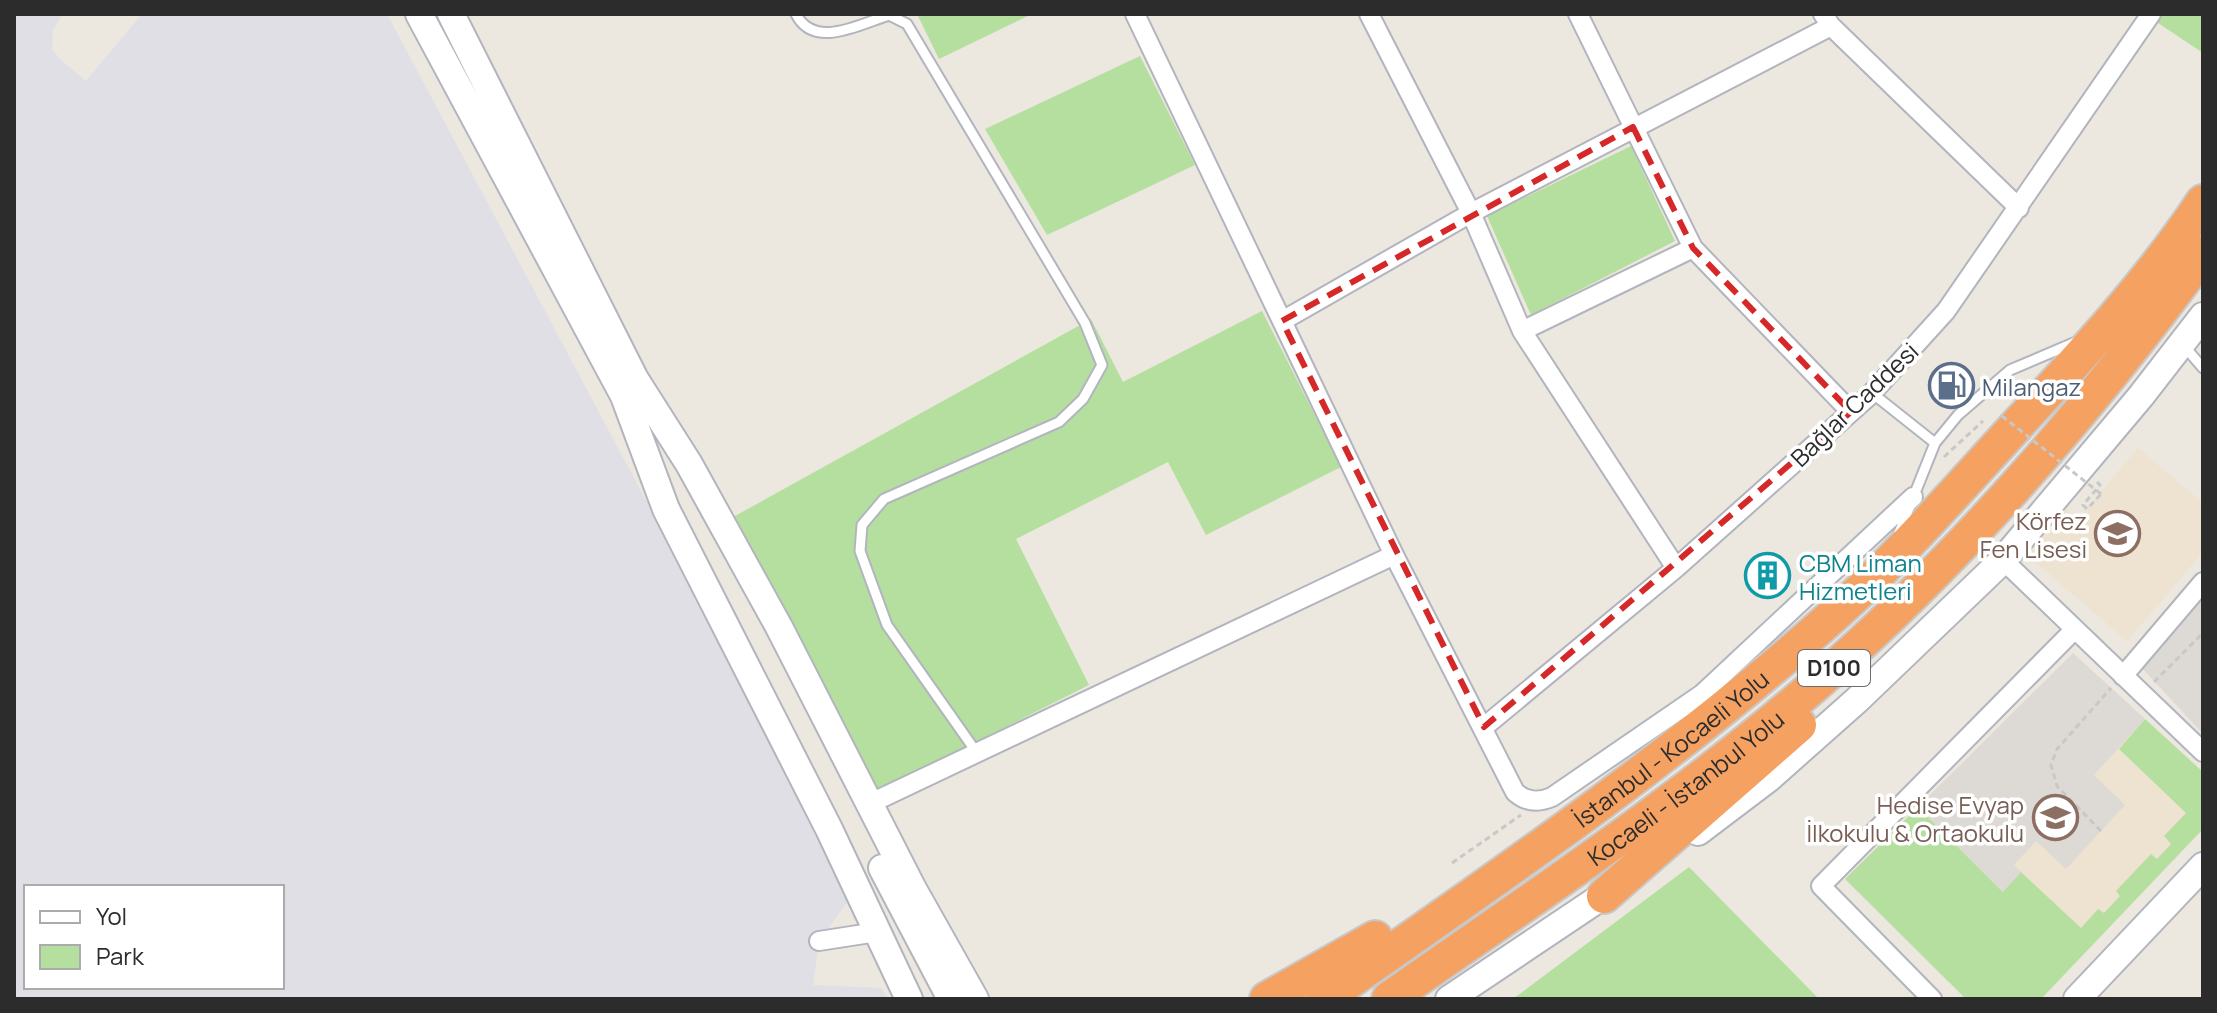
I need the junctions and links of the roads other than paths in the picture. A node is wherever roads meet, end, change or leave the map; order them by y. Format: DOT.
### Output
graph roads {
  1 [pos="419,14"];
  2 [pos="451,14"];
  3 [pos="796,14"];
  4 [pos="1135,14"];
  5 [pos="1369,14"];
  6 [pos="1578,14"];
  7 [pos="2149,15"];
  8 [pos="1827,20"];
  9 [pos="1633,127"];
  10 [pos="2203,202"];
  11 [pos="2019,208"];
  12 [pos="1471,213"];
  13 [pos="1693,248"];
  14 [pos="2203,254"];
  15 [pos="2203,316"];
  16 [pos="1282,321"];
  17 [pos="2114,321"];
  18 [pos="1522,331"];
  19 [pos="2182,343"];
  20 [pos="2203,368"];
  21 [pos="630,388"];
  22 [pos="1872,393"];
  23 [pos="1851,412"];
  24 [pos="1935,443"];
  25 [pos="1913,497"];
  26 [pos="1394,555"];
  27 [pos="2003,560"];
  28 [pos="1886,566"];
  29 [pos="1676,568"];
  30 [pos="2203,582"];
  31 [pos="1909,597"];
  32 [pos="2074,630"];
  33 [pos="2123,676"];
  34 [pos="1484,727"];
  35 [pos="2203,752"];
  36 [pos="977,753"];
  37 [pos="837,791"];
  38 [pos="871,803"];
  39 [pos="2203,866"];
  40 [pos="1604,896"];
  41 [pos="877,932"];
  42 [pos="819,941"];
  43 [pos="1317,988"];
  44 [pos="909,999"];
  45 [pos="931,999"];
  46 [pos="951,999"];
  47 [pos="975,999"];
  48 [pos="1267,999"];
  49 [pos="1278,999"];
  50 [pos="1389,999"];
  51 [pos="1449,999"];
  52 [pos="1932,999"];
  53 [pos="2077,999"];
  1 -- 21 [label="main road"];
  2 -- 21 [label="main road"];
  3 -- 36 [label="lane"];
  4 -- 16 [label="street"];
  5 -- 12 [label="street"];
  6 -- 9 [label="street"];
  7 -- 11 [label="street, Bağlar Caddesi"];
  8 -- 9 [label="street"];
  8 -- 11 [label="street"];
  9 -- 12 [label="street"];
  9 -- 13 [label="street"];
  10 -- 17 [label="highway, İstanbul - Kocaeli Yolu / D100"];
  11 -- 22 [label="street, Bağlar Caddesi"];
  12 -- 16 [label="street"];
  12 -- 18 [label="street"];
  13 -- 18 [label="street"];
  13 -- 23 [label="street"];
  14 -- 31 [label="highway, Kocaeli - İstanbul Yolu / D100"];
  15 -- 19 [label="main road"];
  16 -- 26 [label="street"];
  17 -- 24 [label="lane"];
  17 -- 28 [label="highway, İstanbul - Kocaeli Yolu / D100"];
  18 -- 29 [label="street"];
  19 -- 20 [label="lane"];
  19 -- 27 [label="main road"];
  21 -- 37 [label="main road"];
  21 -- 38 [label="main road"];
  21 -- 41 [label="main road"];
  22 -- 23 [label="street, Bağlar Caddesi"];
  22 -- 24 [label="lane"];
  23 -- 29 [label="street, Bağlar Caddesi"];
  24 -- 25 [label="lane"];
  25 -- 28 [label="lane"];
  25 -- 34 [label="street"];
  26 -- 34 [label="street"];
  26 -- 36 [label="street"];
  27 -- 32 [label="street"];
  27 -- 40 [label="main road"];
  28 -- 43 [label="highway, İstanbul - Kocaeli Yolu / D100"];
  29 -- 34 [label="street, Bağlar Caddesi"];
  30 -- 33 [label="street"];
  31 -- 40 [label="highway"];
  31 -- 50 [label="highway, Kocaeli - İstanbul Yolu / D100"];
  32 -- 33 [label="street"];
  32 -- 52 [label="street"];
  33 -- 35 [label="street"];
  36 -- 38 [label="street"];
  37 -- 45 [label="main road"];
  37 -- 46 [label="main road"];
  38 -- 47 [label="main road"];
  39 -- 53 [label="main road"];
  40 -- 51 [label="main road"];
  41 -- 42 [label="street"];
  41 -- 44 [label="main road"];
  43 -- 48 [label="highway"];
  43 -- 49 [label="highway"];
}
